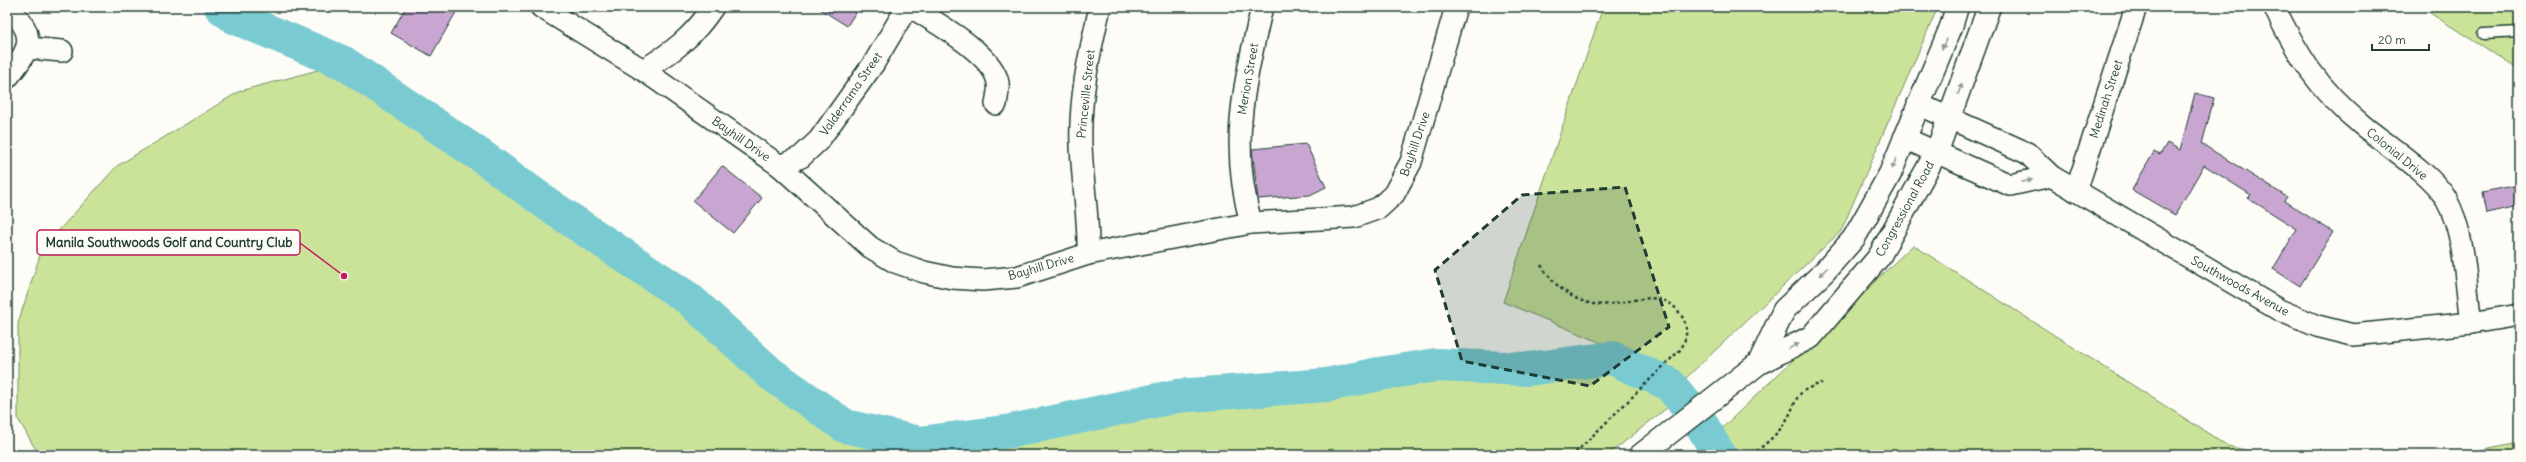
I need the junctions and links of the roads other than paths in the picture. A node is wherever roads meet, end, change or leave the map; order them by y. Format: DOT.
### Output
graph roads {
  1 [pos="7,7"];
  2 [pos="541,7"];
  3 [pos="713,7"];
  4 [pos="907,7"];
  5 [pos="911,7"];
  6 [pos="1100,7"];
  7 [pos="1262,7"];
  8 [pos="1456,7"];
  9 [pos="1957,7"];
  10 [pos="1989,7"];
  11 [pos="2136,7"];
  12 [pos="2274,7"];
  13 [pos="2519,32"];
  14 [pos="2484,34"];
  15 [pos="28,48"];
  16 [pos="62,51"];
  17 [pos="643,70"];
  18 [pos="7,78"];
  19 [pos="996,104"];
  20 [pos="1918,104"];
  21 [pos="1950,117"];
  22 [pos="1904,138"];
  23 [pos="1937,152"];
  24 [pos="780,166"];
  25 [pos="2051,176"];
  26 [pos="2076,191"];
  27 [pos="1251,223"];
  28 [pos="1088,254"];
  29 [pos="2519,315"];
  30 [pos="2471,323"];
  31 [pos="1759,363"];
  32 [pos="1647,452"];
  1 -- 15 [label="street"];
  2 -- 17 [label="street, Bayhill Drive"];
  3 -- 17 [label="street"];
  4 -- 24 [label="street, Valderrama Street"];
  5 -- 19 [label="street"];
  6 -- 28 [label="street, Princeville Street"];
  7 -- 27 [label="street, Merion Street"];
  8 -- 27 [label="street, Bayhill Drive"];
  9 -- 20 [label="main road, Congressional Road, one-way"];
  21 -- 10 [label="main road, Congressional Road, one-way"];
  11 -- 26 [label="street, Medinah Street"];
  12 -- 30 [label="street, Colonial Drive"];
  13 -- 14 [label="lane"];
  15 -- 16 [label="street"];
  15 -- 18 [label="street"];
  17 -- 24 [label="street, Bayhill Drive"];
  20 -- 21 [label="street, Southwoods Avenue"];
  20 -- 22 [label="main road, Congressional Road"];
  21 -- 23 [label="main road, Congressional Road"];
  21 -- 25 [label="street, Southwoods Avenue"];
  22 -- 23 [label="street"];
  22 -- 31 [label="main road, Congressional Road, one-way"];
  23 -- 25 [label="street, one-way"];
  31 -- 23 [label="main road, Congressional Road, one-way"];
  24 -- 28 [label="street, Bayhill Drive"];
  25 -- 26 [label="street, Southwoods Avenue"];
  26 -- 30 [label="street, Southwoods Avenue"];
  27 -- 28 [label="street, Bayhill Drive"];
  29 -- 30 [label="street, Southwoods Avenue"];
  31 -- 32 [label="main road, Congressional Road"];
}
